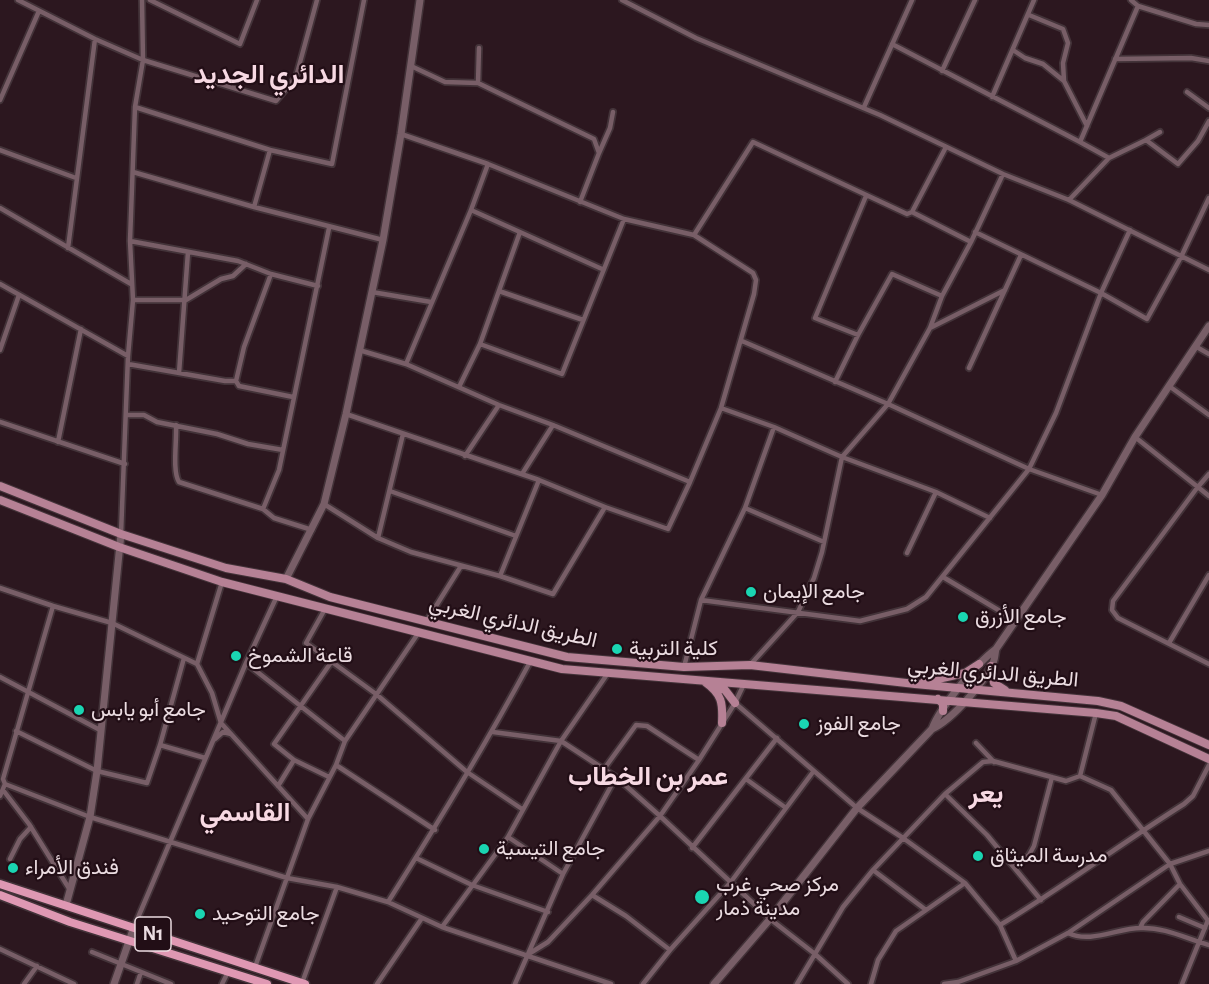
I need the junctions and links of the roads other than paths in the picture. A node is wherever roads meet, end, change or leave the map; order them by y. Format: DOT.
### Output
graph roads {
  1 [pos="18,0"];
  2 [pos="142,0"];
  3 [pos="150,0"];
  4 [pos="257,0"];
  5 [pos="317,0"];
  6 [pos="364,0"];
  7 [pos="420,0"];
  8 [pos="622,0"];
  9 [pos="912,0"];
  10 [pos="975,0"];
  11 [pos="1034,0"];
  12 [pos="1131,0"];
  13 [pos="1138,6"];
  14 [pos="39,11"];
  15 [pos="1029,15"];
  16 [pos="1209,25"];
  17 [pos="94,39"];
  18 [pos="892,44"];
  19 [pos="479,48"];
  20 [pos="1013,50"];
  21 [pos="1115,59"];
  22 [pos="143,60"];
  23 [pos="1209,61"];
  24 [pos="411,66"];
  25 [pos="942,71"];
  26 [pos="1064,81"];
  27 [pos="478,83"];
  28 [pos="1187,92"];
  29 [pos="992,97"];
  30 [pos="0,100"];
  31 [pos="135,107"];
  32 [pos="864,108"];
  33 [pos="1209,108"];
  34 [pos="613,112"];
  35 [pos="1209,121"];
  36 [pos="1087,126"];
  37 [pos="1160,132"];
  38 [pos="401,134"];
  39 [pos="1146,140"];
  40 [pos="1080,142"];
  41 [pos="946,147"];
  42 [pos="0,150"];
  43 [pos="270,150"];
  44 [pos="599,153"];
  45 [pos="1109,158"];
  46 [pos="488,164"];
  47 [pos="134,172"];
  48 [pos="1003,174"];
  49 [pos="76,178"];
  50 [pos="866,196"];
  51 [pos="1209,198"];
  52 [pos="1069,200"];
  53 [pos="580,202"];
  54 [pos="254,207"];
  55 [pos="0,208"];
  56 [pos="471,210"];
  57 [pos="912,212"];
  58 [pos="624,219"];
  59 [pos="329,228"];
  60 [pos="1130,230"];
  61 [pos="520,232"];
  62 [pos="975,232"];
  63 [pos="694,235"];
  64 [pos="383,240"];
  65 [pos="130,241"];
  66 [pos="971,242"];
  67 [pos="68,248"];
  68 [pos="188,252"];
  69 [pos="1022,255"];
  70 [pos="1181,257"];
  71 [pos="246,264"];
  72 [pos="602,269"];
  73 [pos="1209,270"];
  74 [pos="271,274"];
  75 [pos="0,284"];
  76 [pos="131,284"];
  77 [pos="318,286"];
  78 [pos="1005,290"];
  79 [pos="499,291"];
  80 [pos="372,292"];
  81 [pos="1101,293"];
  82 [pos="19,295"];
  83 [pos="942,296"];
  84 [pos="133,300"];
  85 [pos="186,300"];
  86 [pos="431,302"];
  87 [pos="583,320"];
  88 [pos="1209,326"];
  89 [pos="930,328"];
  90 [pos="81,329"];
  91 [pos="858,335"];
  92 [pos="741,340"];
  93 [pos="480,344"];
  94 [pos="1196,346"];
  95 [pos="0,350"];
  96 [pos="360,350"];
  97 [pos="1209,354"];
  98 [pos="128,356"];
  99 [pos="128,364"];
  100 [pos="406,364"];
  101 [pos="969,368"];
  102 [pos="179,373"];
  103 [pos="236,381"];
  104 [pos="835,382"];
  105 [pos="1169,386"];
  106 [pos="459,387"];
  107 [pos="293,398"];
  108 [pos="888,404"];
  109 [pos="499,405"];
  110 [pos="721,408"];
  111 [pos="346,414"];
  112 [pos="127,415"];
  113 [pos="1209,415"];
  114 [pos="0,422"];
  115 [pos="176,425"];
  116 [pos="554,425"];
  117 [pos="774,427"];
  118 [pos="403,434"];
  119 [pos="1135,437"];
  120 [pos="58,442"];
  121 [pos="283,450"];
  122 [pos="465,456"];
  123 [pos="842,457"];
  124 [pos="125,464"];
  125 [pos="1029,469"];
  126 [pos="522,474"];
  127 [pos="1209,474"];
  128 [pos="539,480"];
  129 [pos="690,482"];
  130 [pos="0,486"];
  131 [pos="1197,488"];
  132 [pos="390,491"];
  133 [pos="936,492"];
  134 [pos="1102,495"];
  135 [pos="1209,496"];
  136 [pos="0,500"];
  137 [pos="324,504"];
  138 [pos="605,507"];
  139 [pos="745,508"];
  140 [pos="263,509"];
  141 [pos="990,518"];
  142 [pos="312,530"];
  143 [pos="121,534"];
  144 [pos="516,536"];
  145 [pos="378,538"];
  146 [pos="824,542"];
  147 [pos="119,547"];
  148 [pos="907,553"];
  149 [pos="461,566"];
  150 [pos="226,568"];
  151 [pos="1209,575"];
  152 [pos="500,576"];
  153 [pos="943,577"];
  154 [pos="286,579"];
  155 [pos="222,582"];
  156 [pos="0,588"];
  157 [pos="277,596"];
  158 [pos="701,600"];
  159 [pos="53,606"];
  160 [pos="325,609"];
  161 [pos="798,612"];
  162 [pos="1016,620"];
  163 [pos="426,622"];
  164 [pos="112,623"];
  165 [pos="419,632"];
  166 [pos="1169,643"];
  167 [pos="996,649"];
  168 [pos="184,658"];
  169 [pos="332,662"];
  170 [pos="530,662"];
  171 [pos="615,662"];
  172 [pos="246,663"];
  173 [pos="1209,663"];
  174 [pos="197,664"];
  175 [pos="979,664"];
  176 [pos="750,665"];
  177 [pos="991,666"];
  178 [pos="684,667"];
  179 [pos="608,673"];
  180 [pos="0,678"];
  181 [pos="704,681"];
  182 [pos="744,684"];
  183 [pos="915,684"];
  184 [pos="959,688"];
  185 [pos="976,689"];
  186 [pos="28,691"];
  187 [pos="1009,692"];
  188 [pos="376,693"];
  189 [pos="938,699"];
  190 [pos="951,700"];
  191 [pos="964,701"];
  192 [pos="735,703"];
  193 [pos="300,705"];
  194 [pos="943,711"];
  195 [pos="1096,713"];
  196 [pos="221,723"];
  197 [pos="722,723"];
  198 [pos="932,729"];
  199 [pos="100,730"];
  200 [pos="15,731"];
  201 [pos="493,732"];
  202 [pos="231,734"];
  203 [pos="777,738"];
  204 [pos="213,741"];
  205 [pos="345,741"];
  206 [pos="561,741"];
  207 [pos="976,743"];
  208 [pos="160,745"];
  209 [pos="1209,745"];
  210 [pos="206,758"];
  211 [pos="1209,759"];
  212 [pos="294,760"];
  213 [pos="699,760"];
  214 [pos="994,762"];
  215 [pos="336,765"];
  216 [pos="1209,765"];
  217 [pos="604,769"];
  218 [pos="97,771"];
  219 [pos="467,772"];
  220 [pos="813,772"];
  221 [pos="1080,776"];
  222 [pos="329,777"];
  223 [pos="616,777"];
  224 [pos="1052,777"];
  225 [pos="746,779"];
  226 [pos="3,780"];
  227 [pos="278,786"];
  228 [pos="3,790"];
  229 [pos="945,794"];
  230 [pos="0,796"];
  231 [pos="522,808"];
  232 [pos="786,808"];
  233 [pos="857,808"];
  234 [pos="660,816"];
  235 [pos="90,817"];
  236 [pos="308,819"];
  237 [pos="31,827"];
  238 [pos="1144,829"];
  239 [pos="435,830"];
  240 [pos="508,837"];
  241 [pos="903,838"];
  242 [pos="172,841"];
  243 [pos="692,848"];
  244 [pos="1209,851"];
  245 [pos="416,858"];
  246 [pos="10,859"];
  247 [pos="1170,864"];
  248 [pos="1015,867"];
  249 [pos="873,870"];
  250 [pos="563,874"];
  251 [pos="287,878"];
  252 [pos="730,883"];
  253 [pos="965,883"];
  254 [pos="0,884"];
  255 [pos="1180,884"];
  256 [pos="472,885"];
  257 [pos="337,887"];
  258 [pos="70,890"];
  259 [pos="0,895"];
  260 [pos="592,895"];
  261 [pos="1041,900"];
  262 [pos="388,902"];
  263 [pos="66,905"];
  264 [pos="926,910"];
  265 [pos="548,912"];
  266 [pos="1179,917"];
  267 [pos="422,918"];
  268 [pos="770,919"];
  269 [pos="1208,921"];
  270 [pos="1000,925"];
  271 [pos="134,927"];
  272 [pos="442,927"];
  273 [pos="1140,928"];
  274 [pos="1205,928"];
  275 [pos="1068,933"];
  276 [pos="130,941"];
  277 [pos="1199,942"];
  278 [pos="1209,945"];
  279 [pos="0,949"];
  280 [pos="670,950"];
  281 [pos="93,952"];
  282 [pos="815,954"];
  283 [pos="527,955"];
  284 [pos="1016,960"];
  285 [pos="121,964"];
  286 [pos="37,966"];
  287 [pos="255,968"];
  288 [pos="141,972"];
  289 [pos="228,972"];
  290 [pos="304,983"];
  291 [pos="715,983"];
  292 [pos="958,983"];
  293 [pos="24,984"];
  294 [pos="74,984"];
  295 [pos="114,984"];
  296 [pos="137,984"];
  297 [pos="168,984"];
  298 [pos="222,984"];
  299 [pos="267,984"];
  300 [pos="377,984"];
  301 [pos="515,984"];
  302 [pos="611,984"];
  303 [pos="643,984"];
  304 [pos="797,984"];
  305 [pos="848,984"];
  306 [pos="871,984"];
  307 [pos="944,984"];
  308 [pos="1182,984"];
  1 -- 14 [label="street"];
  2 -- 22 [label="street"];
  3 -- 4 [label="street"];
  5 -- 22 [label="street"];
  6 -- 43 [label="street"];
  7 -- 24 [label="street"];
  8 -- 32 [label="street"];
  9 -- 18 [label="street"];
  10 -- 25 [label="street"];
  11 -- 15 [label="street"];
  12 -- 13 [label="street"];
  13 -- 16 [label="street"];
  13 -- 21 [label="street"];
  14 -- 17 [label="street"];
  14 -- 30 [label="street"];
  15 -- 20 [label="street"];
  15 -- 26 [label="street"];
  17 -- 22 [label="street"];
  17 -- 49 [label="street"];
  18 -- 25 [label="street"];
  18 -- 32 [label="street"];
  19 -- 27 [label="street"];
  20 -- 26 [label="street"];
  20 -- 29 [label="street"];
  21 -- 23 [label="street"];
  21 -- 36 [label="street"];
  22 -- 31 [label="street"];
  24 -- 27 [label="street"];
  24 -- 38 [label="street"];
  25 -- 29 [label="street"];
  26 -- 36 [label="street"];
  27 -- 44 [label="street"];
  28 -- 33 [label="street"];
  29 -- 40 [label="street"];
  31 -- 43 [label="street"];
  31 -- 47 [label="street"];
  32 -- 41 [label="street"];
  34 -- 44 [label="street"];
  35 -- 39 [label="street"];
  36 -- 40 [label="street"];
  37 -- 39 [label="street"];
  38 -- 46 [label="street"];
  38 -- 64 [label="street"];
  39 -- 45 [label="street"];
  40 -- 45 [label="street"];
  41 -- 48 [label="street"];
  41 -- 57 [label="street"];
  42 -- 49 [label="street"];
  43 -- 54 [label="street"];
  44 -- 53 [label="street"];
  45 -- 52 [label="street"];
  46 -- 53 [label="street"];
  46 -- 56 [label="street"];
  47 -- 54 [label="street"];
  47 -- 65 [label="street"];
  48 -- 52 [label="street"];
  48 -- 62 [label="street"];
  49 -- 67 [label="street"];
  50 -- 57 [label="street"];
  50 -- 63 [label="street"];
  50 -- 91 [label="street"];
  51 -- 70 [label="street"];
  52 -- 60 [label="street"];
  53 -- 58 [label="street"];
  54 -- 59 [label="street"];
  55 -- 67 [label="street"];
  56 -- 61 [label="street"];
  56 -- 86 [label="street"];
  57 -- 66 [label="street"];
  58 -- 63 [label="street"];
  58 -- 72 [label="street"];
  59 -- 64 [label="street"];
  59 -- 77 [label="street"];
  60 -- 70 [label="street"];
  60 -- 81 [label="street"];
  61 -- 72 [label="street"];
  61 -- 79 [label="street"];
  62 -- 66 [label="street"];
  62 -- 69 [label="street"];
  63 -- 92 [label="street"];
  64 -- 80 [label="street"];
  65 -- 68 [label="street"];
  65 -- 76 [label="street"];
  66 -- 83 [label="street"];
  67 -- 76 [label="street"];
  68 -- 71 [label="street"];
  68 -- 85 [label="street"];
  69 -- 78 [label="street"];
  69 -- 81 [label="street"];
  70 -- 73 [label="street"];
  70 -- 81 [label="street"];
  71 -- 74 [label="street"];
  71 -- 85 [label="street"];
  72 -- 87 [label="street"];
  74 -- 77 [label="street"];
  74 -- 103 [label="street"];
  75 -- 82 [label="street"];
  76 -- 84 [label="street"];
  77 -- 107 [label="street"];
  78 -- 89 [label="street"];
  78 -- 101 [label="street"];
  79 -- 87 [label="street"];
  79 -- 93 [label="street"];
  80 -- 86 [label="street"];
  80 -- 96 [label="street"];
  81 -- 125 [label="street"];
  82 -- 90 [label="street"];
  82 -- 95 [label="street"];
  83 -- 89 [label="street"];
  83 -- 91 [label="street"];
  84 -- 85 [label="street"];
  84 -- 98 [label="street"];
  85 -- 102 [label="street"];
  86 -- 100 [label="street"];
  87 -- 93 [label="street"];
  88 -- 94 [label="street"];
  89 -- 108 [label="street"];
  90 -- 98 [label="street"];
  90 -- 120 [label="street"];
  91 -- 104 [label="street"];
  92 -- 104 [label="street"];
  92 -- 110 [label="street"];
  93 -- 106 [label="street"];
  94 -- 97 [label="street"];
  94 -- 105 [label="street"];
  96 -- 100 [label="street"];
  96 -- 111 [label="street"];
  98 -- 99 [label="street"];
  99 -- 102 [label="street"];
  99 -- 112 [label="street"];
  100 -- 106 [label="street"];
  102 -- 103 [label="street"];
  103 -- 107 [label="street"];
  104 -- 108 [label="street"];
  105 -- 113 [label="street"];
  105 -- 119 [label="street"];
  106 -- 109 [label="street"];
  107 -- 121 [label="street"];
  108 -- 123 [label="street"];
  108 -- 125 [label="street"];
  109 -- 116 [label="street"];
  109 -- 122 [label="street"];
  110 -- 117 [label="street"];
  110 -- 129 [label="street"];
  111 -- 118 [label="street"];
  111 -- 137 [label="street"];
  112 -- 115 [label="street"];
  112 -- 124 [label="street"];
  114 -- 120 [label="street"];
  115 -- 121 [label="street"];
  115 -- 140 [label="street"];
  116 -- 126 [label="street"];
  116 -- 129 [label="street"];
  117 -- 123 [label="street"];
  117 -- 139 [label="street"];
  118 -- 122 [label="street"];
  118 -- 132 [label="street"];
  119 -- 131 [label="street"];
  119 -- 134 [label="street"];
  120 -- 124 [label="street"];
  121 -- 140 [label="street"];
  122 -- 126 [label="street"];
  123 -- 133 [label="street"];
  123 -- 146 [label="street"];
  124 -- 143 [label="street"];
  125 -- 134 [label="street"];
  125 -- 141 [label="street"];
  126 -- 128 [label="street"];
  127 -- 131 [label="street"];
  128 -- 138 [label="street"];
  128 -- 144 [label="street"];
  129 -- 138 [label="street"];
  130 -- 143 [label="main road, الطريق الدائري الغربي"];
  131 -- 135 [label="street"];
  131 -- 166 [label="street"];
  132 -- 144 [label="street"];
  132 -- 145 [label="street"];
  133 -- 141 [label="street"];
  133 -- 148 [label="street"];
  134 -- 162 [label="street"];
  136 -- 147 [label="main road, الطريق الدائري الغربي"];
  137 -- 142 [label="street"];
  137 -- 145 [label="street"];
  138 -- 152 [label="street"];
  139 -- 146 [label="street"];
  139 -- 158 [label="street"];
  140 -- 142 [label="street"];
  141 -- 153 [label="street"];
  142 -- 154 [label="street"];
  143 -- 147 [label="street"];
  143 -- 150 [label="main road, الطريق الدائري الغربي"];
  144 -- 152 [label="street"];
  145 -- 149 [label="street"];
  146 -- 161 [label="street"];
  147 -- 155 [label="main road, الطريق الدائري الغربي"];
  147 -- 164 [label="street"];
  149 -- 152 [label="street"];
  149 -- 163 [label="street"];
  150 -- 154 [label="main road, الطريق الدائري الغربي"];
  150 -- 155 [label="main road"];
  151 -- 166 [label="street"];
  153 -- 161 [label="street"];
  153 -- 162 [label="street"];
  154 -- 163 [label="main road, الطريق الدائري الغربي"];
  155 -- 157 [label="main road, الطريق الدائري الغربي"];
  155 -- 174 [label="street"];
  156 -- 159 [label="street"];
  157 -- 160 [label="main road, الطريق الدائري الغربي"];
  157 -- 172 [label="street"];
  158 -- 161 [label="street"];
  158 -- 178 [label="street"];
  159 -- 164 [label="street"];
  159 -- 186 [label="street"];
  160 -- 165 [label="main road, الطريق الدائري الغربي"];
  160 -- 169 [label="street"];
  161 -- 176 [label="street"];
  162 -- 167 [label="street"];
  163 -- 165 [label="main road"];
  163 -- 171 [label="main road, الطريق الدائري الغربي"];
  164 -- 168 [label="street"];
  164 -- 199 [label="street"];
  165 -- 170 [label="main road, الطريق الدائري الغربي"];
  165 -- 188 [label="street"];
  166 -- 173 [label="street"];
  167 -- 175 [label="street"];
  167 -- 177 [label="street"];
  168 -- 174 [label="street"];
  168 -- 208 [label="street"];
  169 -- 188 [label="street"];
  169 -- 193 [label="street"];
  170 -- 179 [label="main road, الطريق الدائري الغربي"];
  170 -- 201 [label="street"];
  171 -- 178 [label="main road, الطريق الدائري الغربي"];
  171 -- 179 [label="main road"];
  172 -- 193 [label="street"];
  172 -- 196 [label="street"];
  174 -- 196 [label="street"];
  175 -- 183 [label="main road"];
  175 -- 184 [label="street"];
  176 -- 178 [label="main road, الطريق الدائري الغربي"];
  176 -- 183 [label="main road, الطريق الدائري الغربي"];
  177 -- 185 [label="street"];
  177 -- 187 [label="main road"];
  179 -- 181 [label="main road, الطريق الدائري الغربي"];
  179 -- 206 [label="street"];
  180 -- 186 [label="street"];
  181 -- 182 [label="main road, الطريق الدائري الغربي"];
  181 -- 192 [label="main road"];
  181 -- 197 [label="main road"];
  182 -- 189 [label="main road, الطريق الدائري الغربي"];
  182 -- 192 [label="street"];
  183 -- 184 [label="main road, الطريق الدائري الغربي"];
  184 -- 185 [label="main road, الطريق الدائري الغربي"];
  184 -- 190 [label="street"];
  185 -- 187 [label="main road, الطريق الدائري الغربي"];
  185 -- 191 [label="street"];
  186 -- 199 [label="street"];
  186 -- 200 [label="street"];
  187 -- 209 [label="main road, الطريق الدائري الغربي"];
  188 -- 205 [label="street"];
  188 -- 219 [label="street"];
  189 -- 190 [label="main road, الطريق الدائري الغربي"];
  189 -- 194 [label="main road"];
  190 -- 191 [label="main road, الطريق الدائري الغربي"];
  190 -- 194 [label="street"];
  191 -- 195 [label="main road, الطريق الدائري الغربي"];
  191 -- 198 [label="street"];
  192 -- 197 [label="street"];
  192 -- 203 [label="street"];
  193 -- 205 [label="street"];
  193 -- 212 [label="street"];
  194 -- 198 [label="street"];
  195 -- 211 [label="main road, الطريق الدائري الغربي"];
  195 -- 221 [label="street"];
  196 -- 202 [label="street"];
  196 -- 204 [label="street"];
  197 -- 213 [label="street"];
  198 -- 233 [label="street"];
  199 -- 218 [label="street"];
  200 -- 218 [label="street"];
  200 -- 226 [label="street"];
  201 -- 206 [label="street"];
  201 -- 219 [label="street"];
  202 -- 204 [label="street"];
  202 -- 227 [label="street"];
  203 -- 220 [label="street"];
  203 -- 225 [label="street"];
  204 -- 210 [label="street"];
  205 -- 215 [label="street"];
  206 -- 217 [label="street"];
  206 -- 231 [label="street"];
  207 -- 214 [label="street"];
  208 -- 210 [label="street"];
  208 -- 218 [label="street"];
  210 -- 242 [label="street"];
  212 -- 222 [label="street"];
  212 -- 227 [label="street"];
  213 -- 217 [label="street"];
  213 -- 234 [label="street"];
  214 -- 224 [label="street"];
  214 -- 229 [label="street"];
  215 -- 222 [label="street"];
  215 -- 239 [label="street"];
  216 -- 238 [label="street"];
  217 -- 223 [label="street"];
  218 -- 235 [label="street"];
  219 -- 231 [label="street"];
  219 -- 239 [label="street"];
  220 -- 232 [label="street"];
  220 -- 233 [label="street"];
  221 -- 224 [label="street"];
  221 -- 238 [label="street"];
  222 -- 236 [label="street"];
  223 -- 234 [label="street"];
  223 -- 250 [label="street"];
  224 -- 248 [label="street"];
  225 -- 232 [label="street"];
  225 -- 243 [label="street"];
  226 -- 228 [label="street"];
  226 -- 235 [label="street"];
  227 -- 236 [label="street"];
  228 -- 230 [label="street"];
  228 -- 237 [label="street"];
  229 -- 241 [label="street"];
  229 -- 248 [label="street"];
  231 -- 240 [label="street"];
  232 -- 252 [label="street"];
  233 -- 241 [label="street"];
  233 -- 268 [label="street"];
  234 -- 243 [label="street"];
  234 -- 260 [label="street"];
  235 -- 242 [label="street"];
  235 -- 258 [label="street"];
  236 -- 251 [label="street"];
  237 -- 246 [label="street"];
  237 -- 258 [label="street"];
  238 -- 247 [label="street"];
  238 -- 261 [label="street"];
  239 -- 245 [label="street"];
  240 -- 250 [label="street"];
  240 -- 256 [label="street"];
  241 -- 249 [label="street"];
  241 -- 253 [label="street"];
  242 -- 251 [label="street"];
  242 -- 271 [label="street"];
  243 -- 252 [label="street"];
  244 -- 247 [label="street"];
  245 -- 256 [label="street"];
  245 -- 262 [label="street"];
  247 -- 255 [label="street"];
  247 -- 275 [label="street"];
  248 -- 261 [label="street"];
  249 -- 264 [label="street"];
  249 -- 282 [label="street"];
  250 -- 265 [label="street"];
  251 -- 257 [label="street"];
  251 -- 287 [label="street"];
  252 -- 268 [label="street"];
  252 -- 280 [label="street"];
  253 -- 264 [label="street"];
  253 -- 270 [label="street"];
  254 -- 263 [label="highway, N1"];
  255 -- 269 [label="street"];
  255 -- 273 [label="street"];
  256 -- 265 [label="street"];
  256 -- 272 [label="street"];
  257 -- 262 [label="street"];
  257 -- 290 [label="street"];
  258 -- 263 [label="street"];
  259 -- 276 [label="highway, N1"];
  260 -- 280 [label="street"];
  260 -- 283 [label="street"];
  261 -- 270 [label="street"];
  262 -- 267 [label="street"];
  263 -- 271 [label="highway, N1"];
  264 -- 306 [label="street"];
  265 -- 283 [label="street"];
  266 -- 274 [label="street"];
  267 -- 272 [label="street"];
  267 -- 300 [label="street"];
  268 -- 282 [label="street"];
  268 -- 291 [label="street"];
  269 -- 274 [label="street"];
  270 -- 284 [label="street"];
  271 -- 276 [label="street"];
  271 -- 287 [label="highway, N1"];
  272 -- 283 [label="street"];
  273 -- 275 [label="street"];
  273 -- 277 [label="street"];
  274 -- 277 [label="street"];
  275 -- 284 [label="street"];
  276 -- 285 [label="street"];
  276 -- 289 [label="highway, N1"];
  277 -- 278 [label="street"];
  277 -- 308 [label="street"];
  279 -- 286 [label="street"];
  280 -- 303 [label="street"];
  281 -- 285 [label="street"];
  282 -- 304 [label="street"];
  282 -- 305 [label="street"];
  283 -- 301 [label="street"];
  283 -- 302 [label="street"];
  284 -- 292 [label="street"];
  285 -- 288 [label="street"];
  285 -- 295 [label="street"];
  286 -- 293 [label="street"];
  286 -- 294 [label="street"];
  287 -- 290 [label="highway, N1"];
  288 -- 296 [label="street"];
  288 -- 297 [label="street"];
  289 -- 298 [label="street"];
  289 -- 299 [label="highway, N1"];
  292 -- 307 [label="street"];
}
